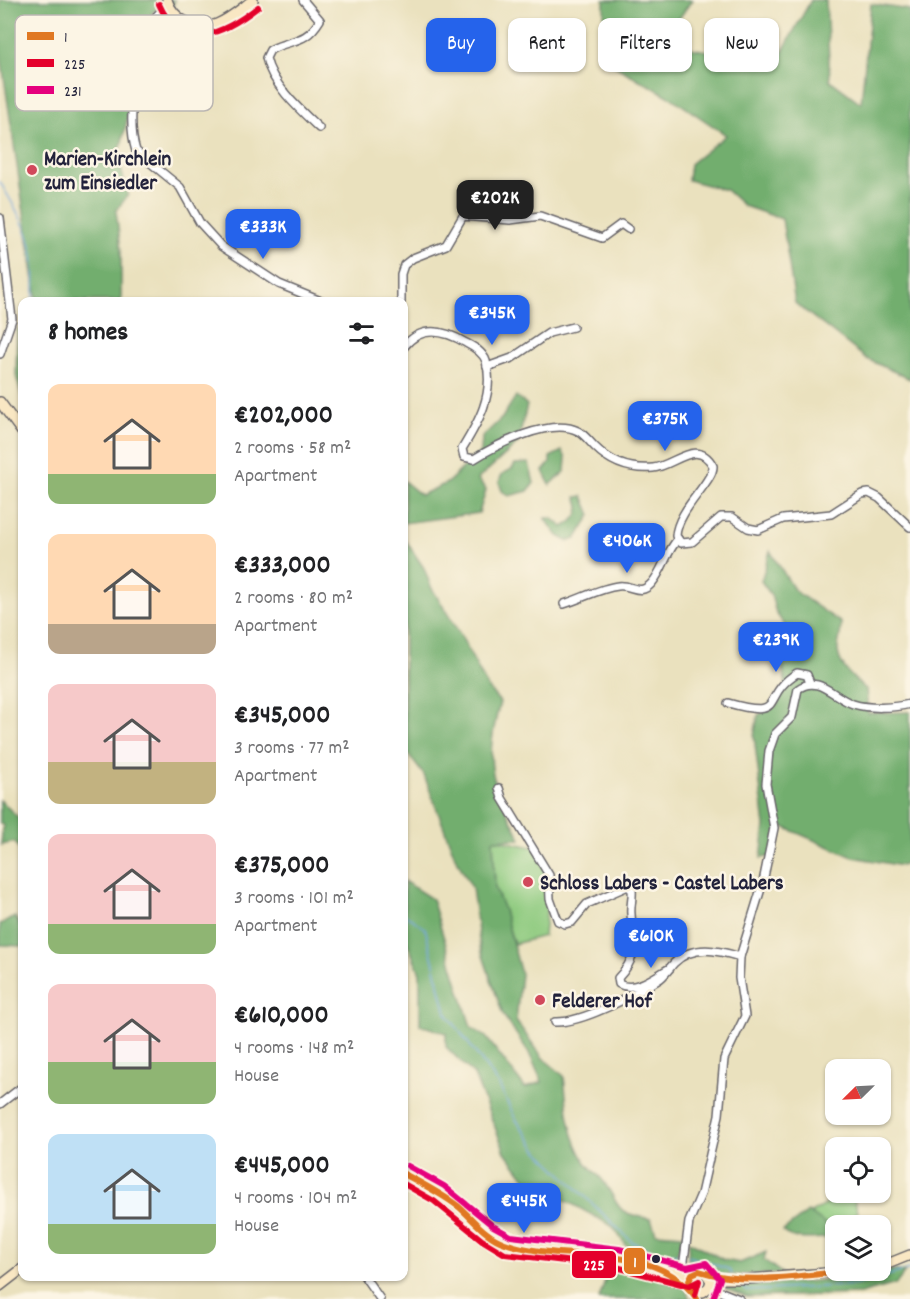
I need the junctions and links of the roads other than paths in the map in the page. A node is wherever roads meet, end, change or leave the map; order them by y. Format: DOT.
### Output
graph roads {
  1 [pos="253,0"];
  2 [pos="303,0"];
  3 [pos="168,3"];
  4 [pos="158,15"];
  5 [pos="213,25"];
  6 [pos="134,111"];
  7 [pos="320,128"];
  8 [pos="0,218"];
  9 [pos="628,229"];
  10 [pos="311,297"];
  11 [pos="401,297"];
  12 [pos="573,327"];
  13 [pos="408,344"];
  14 [pos="0,354"];
  15 [pos="486,367"];
  16 [pos="0,402"];
  17 [pos="18,427"];
  18 [pos="910,527"];
  19 [pos="678,538"];
  20 [pos="564,604"];
  21 [pos="810,683"];
  22 [pos="728,703"];
  23 [pos="910,704"];
  24 [pos="499,788"];
  25 [pos="740,957"];
  26 [pos="670,968"];
  27 [pos="555,1022"];
  28 [pos="18,1090"];
  29 [pos="0,1104"];
  30 [pos="408,1176"];
  31 [pos="910,1255"];
  32 [pos="891,1263"];
  33 [pos="684,1265"];
  34 [pos="18,1272"];
  35 [pos="703,1272"];
  36 [pos="670,1273"];
  37 [pos="825,1273"];
  38 [pos="725,1279"];
  39 [pos="367,1281"];
  40 [pos="0,1286"];
  41 [pos="693,1288"];
  42 [pos="707,1290"];
  43 [pos="380,1299"];
  44 [pos="739,1299"];
  1 -- 5 [label="main road"];
  2 -- 7 [label="street"];
  3 -- 4 [label="street"];
  6 -- 10 [label="street"];
  8 -- 14 [label="street"];
  9 -- 11 [label="street"];
  12 -- 15 [label="street"];
  13 -- 15 [label="street"];
  15 -- 19 [label="street"];
  16 -- 17 [label="main road"];
  18 -- 19 [label="street"];
  19 -- 20 [label="street"];
  21 -- 22 [label="street"];
  21 -- 23 [label="street"];
  21 -- 25 [label="street"];
  24 -- 26 [label="street"];
  25 -- 26 [label="street"];
  25 -- 33 [label="street"];
  26 -- 27 [label="street"];
  28 -- 29 [label="street"];
  30 -- 36 [label="main road"];
  31 -- 32 [label="main road"];
  33 -- 35 [label="street"];
  33 -- 36 [label="street"];
  33 -- 41 [label="street"];
  34 -- 40 [label="main road"];
  35 -- 38 [label="main road"];
  35 -- 41 [label="main road"];
  35 -- 42 [label="main road"];
  36 -- 41 [label="main road"];
  37 -- 38 [label="main road"];
  38 -- 42 [label="main road"];
  39 -- 43 [label="street"];
  41 -- 42 [label="main road"];
  42 -- 44 [label="street"];
}
